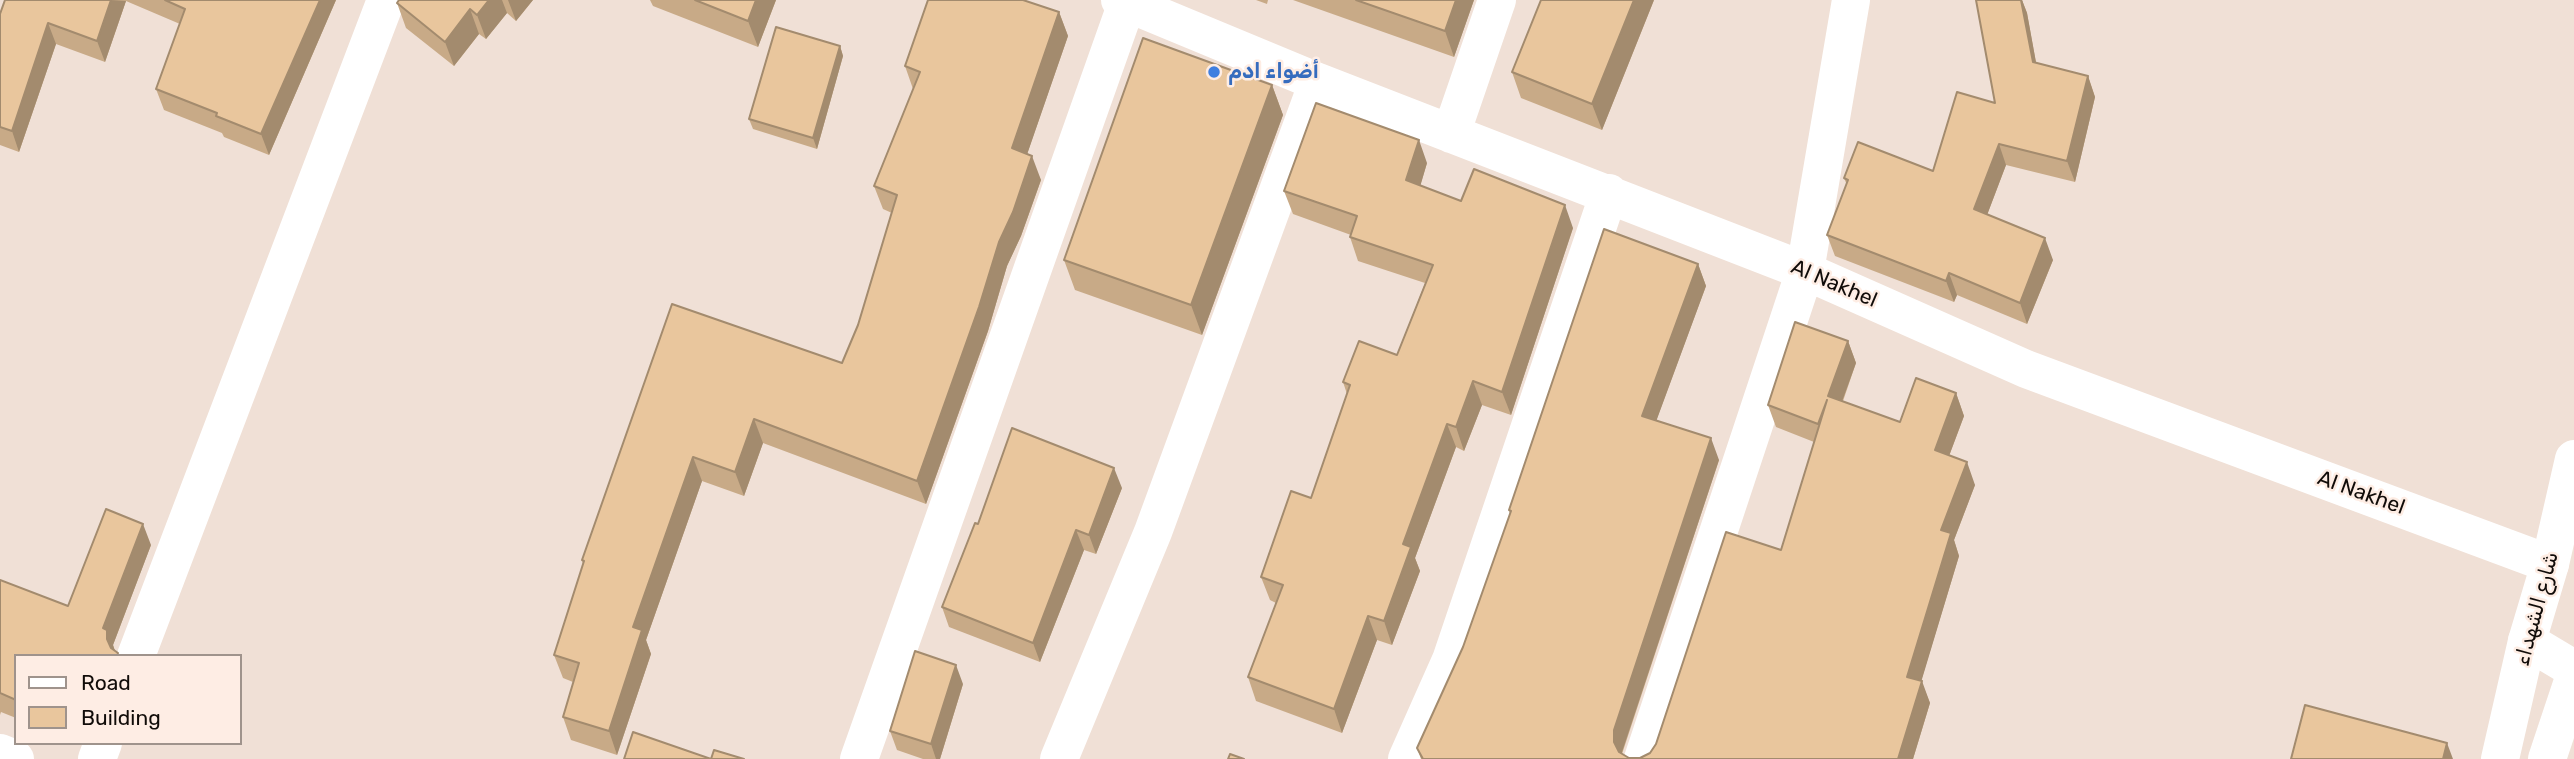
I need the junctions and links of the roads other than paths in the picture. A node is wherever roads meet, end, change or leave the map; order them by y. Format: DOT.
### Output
graph roads {
  1 [pos="386,0"];
  2 [pos="1497,0"];
  3 [pos="1851,0"];
  4 [pos="1125,1"];
  5 [pos="1318,82"];
  6 [pos="1451,134"];
  7 [pos="1609,193"];
  8 [pos="1805,271"];
  9 [pos="2574,459"];
  10 [pos="2550,564"];
  11 [pos="2527,640"];
  12 [pos="137,654"];
  13 [pos="2574,669"];
  14 [pos="2574,678"];
  15 [pos="0,753"];
  16 [pos="15,759"];
  17 [pos="859,759"];
  18 [pos="1059,759"];
  19 [pos="1407,759"];
  20 [pos="1643,759"];
  21 [pos="2500,759"];
  22 [pos="2547,759"];
  1 -- 12 [label="street"];
  2 -- 6 [label="street"];
  3 -- 8 [label="street"];
  4 -- 5 [label="street, Al Nakhel"];
  4 -- 17 [label="street"];
  5 -- 6 [label="street, Al Nakhel"];
  5 -- 18 [label="street"];
  6 -- 7 [label="street, Al Nakhel"];
  7 -- 8 [label="street, Al Nakhel"];
  7 -- 19 [label="street"];
  8 -- 10 [label="street, Al Nakhel"];
  8 -- 20 [label="street"];
  9 -- 10 [label="street, شارع الشهداء"];
  10 -- 11 [label="street, شارع الشهداء"];
  11 -- 13 [label="street"];
  11 -- 21 [label="street, شارع الشهداء"];
  14 -- 22 [label="street"];
  15 -- 16 [label="street"];
}
